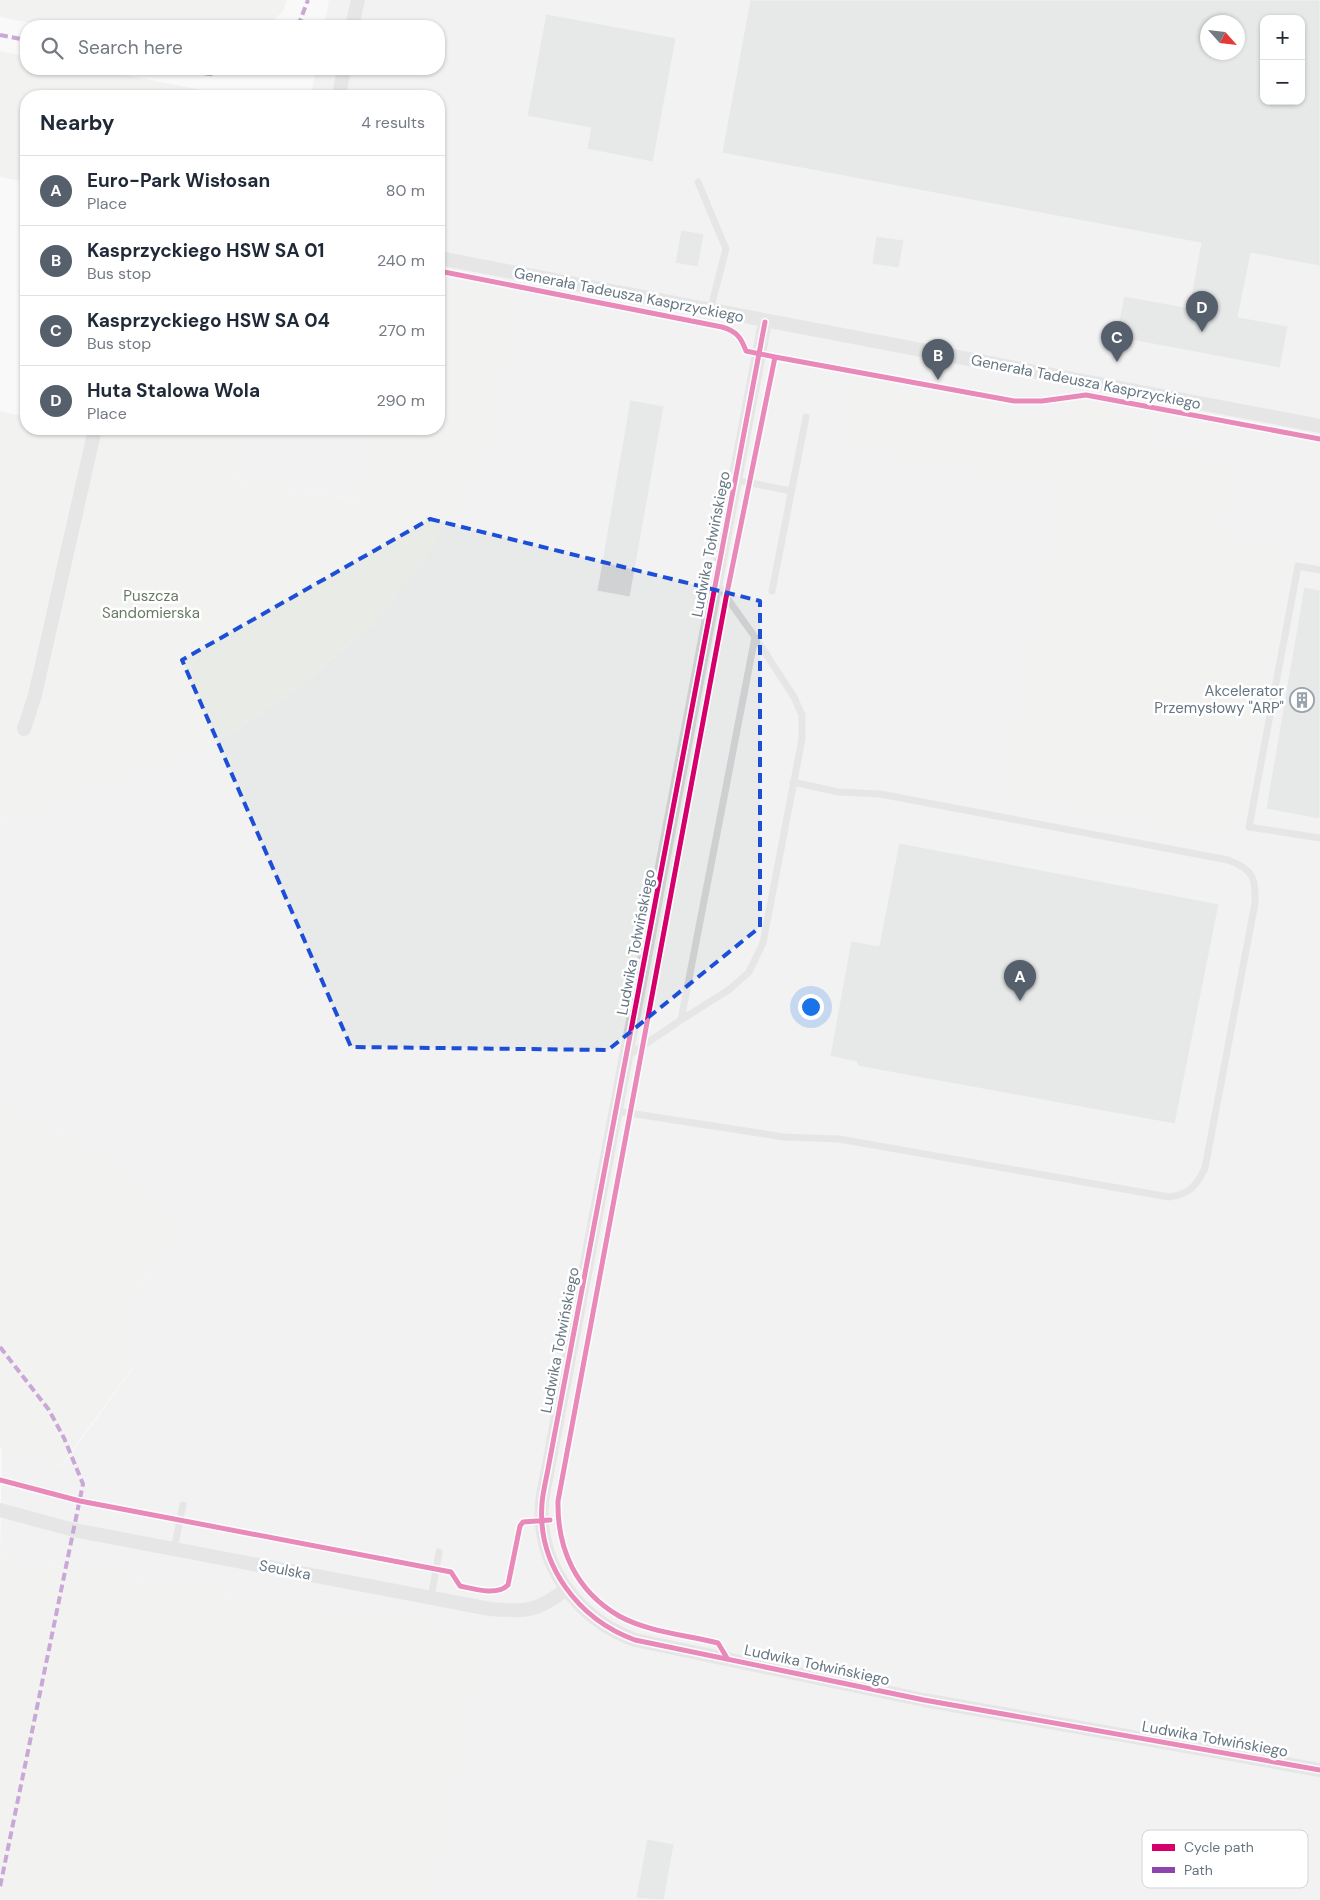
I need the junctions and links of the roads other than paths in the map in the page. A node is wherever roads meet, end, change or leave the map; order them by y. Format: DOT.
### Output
graph roads {
  1 [pos="358,0"];
  2 [pos="353,20"];
  3 [pos="343,75"];
  4 [pos="340,90"];
  5 [pos="698,182"];
  6 [pos="445,259"];
  7 [pos="710,311"];
  8 [pos="765,322"];
  9 [pos="806,417"];
  10 [pos="1320,426"];
  11 [pos="94,435"];
  12 [pos="736,480"];
  13 [pos="791,491"];
  14 [pos="1320,570"];
  15 [pos="716,584"];
  16 [pos="772,591"];
  17 [pos="755,637"];
  18 [pos="24,729"];
  19 [pos="794,782"];
  20 [pos="1320,838"];
  21 [pos="681,1020"];
  22 [pos="626,1057"];
  23 [pos="616,1110"];
  24 [pos="183,1505"];
  25 [pos="0,1510"];
  26 [pos="174,1549"];
  27 [pos="439,1552"];
  28 [pos="566,1589"];
  29 [pos="431,1598"];
  30 [pos="1320,1770"];
  1 -- 2 [label="street"];
  3 -- 4 [label="street"];
  5 -- 7 [label="lane"];
  6 -- 7 [label="street, Generała Tadeusza Kasprzyckiego"];
  7 -- 8 [label="street, Generała Tadeusza Kasprzyckiego"];
  8 -- 10 [label="street, Generała Tadeusza Kasprzyckiego"];
  8 -- 12 [label="street, Ludwika Tołwińskiego"];
  9 -- 13 [label="lane"];
  11 -- 18 [label="street"];
  12 -- 13 [label="lane"];
  12 -- 15 [label="street, Ludwika Tołwińskiego"];
  13 -- 16 [label="lane"];
  14 -- 20 [label="lane"];
  15 -- 17 [label="lane"];
  15 -- 22 [label="street, Ludwika Tołwińskiego"];
  17 -- 19 [label="lane"];
  17 -- 21 [label="lane"];
  19 -- 21 [label="lane"];
  19 -- 23 [label="lane"];
  21 -- 22 [label="lane"];
  22 -- 23 [label="street, Ludwika Tołwińskiego"];
  23 -- 28 [label="street, Ludwika Tołwińskiego"];
  24 -- 26 [label="lane"];
  25 -- 26 [label="street, Seulska"];
  26 -- 29 [label="street, Seulska"];
  27 -- 29 [label="lane"];
  28 -- 29 [label="street, Seulska"];
  28 -- 30 [label="street, Ludwika Tołwińskiego"];
}
